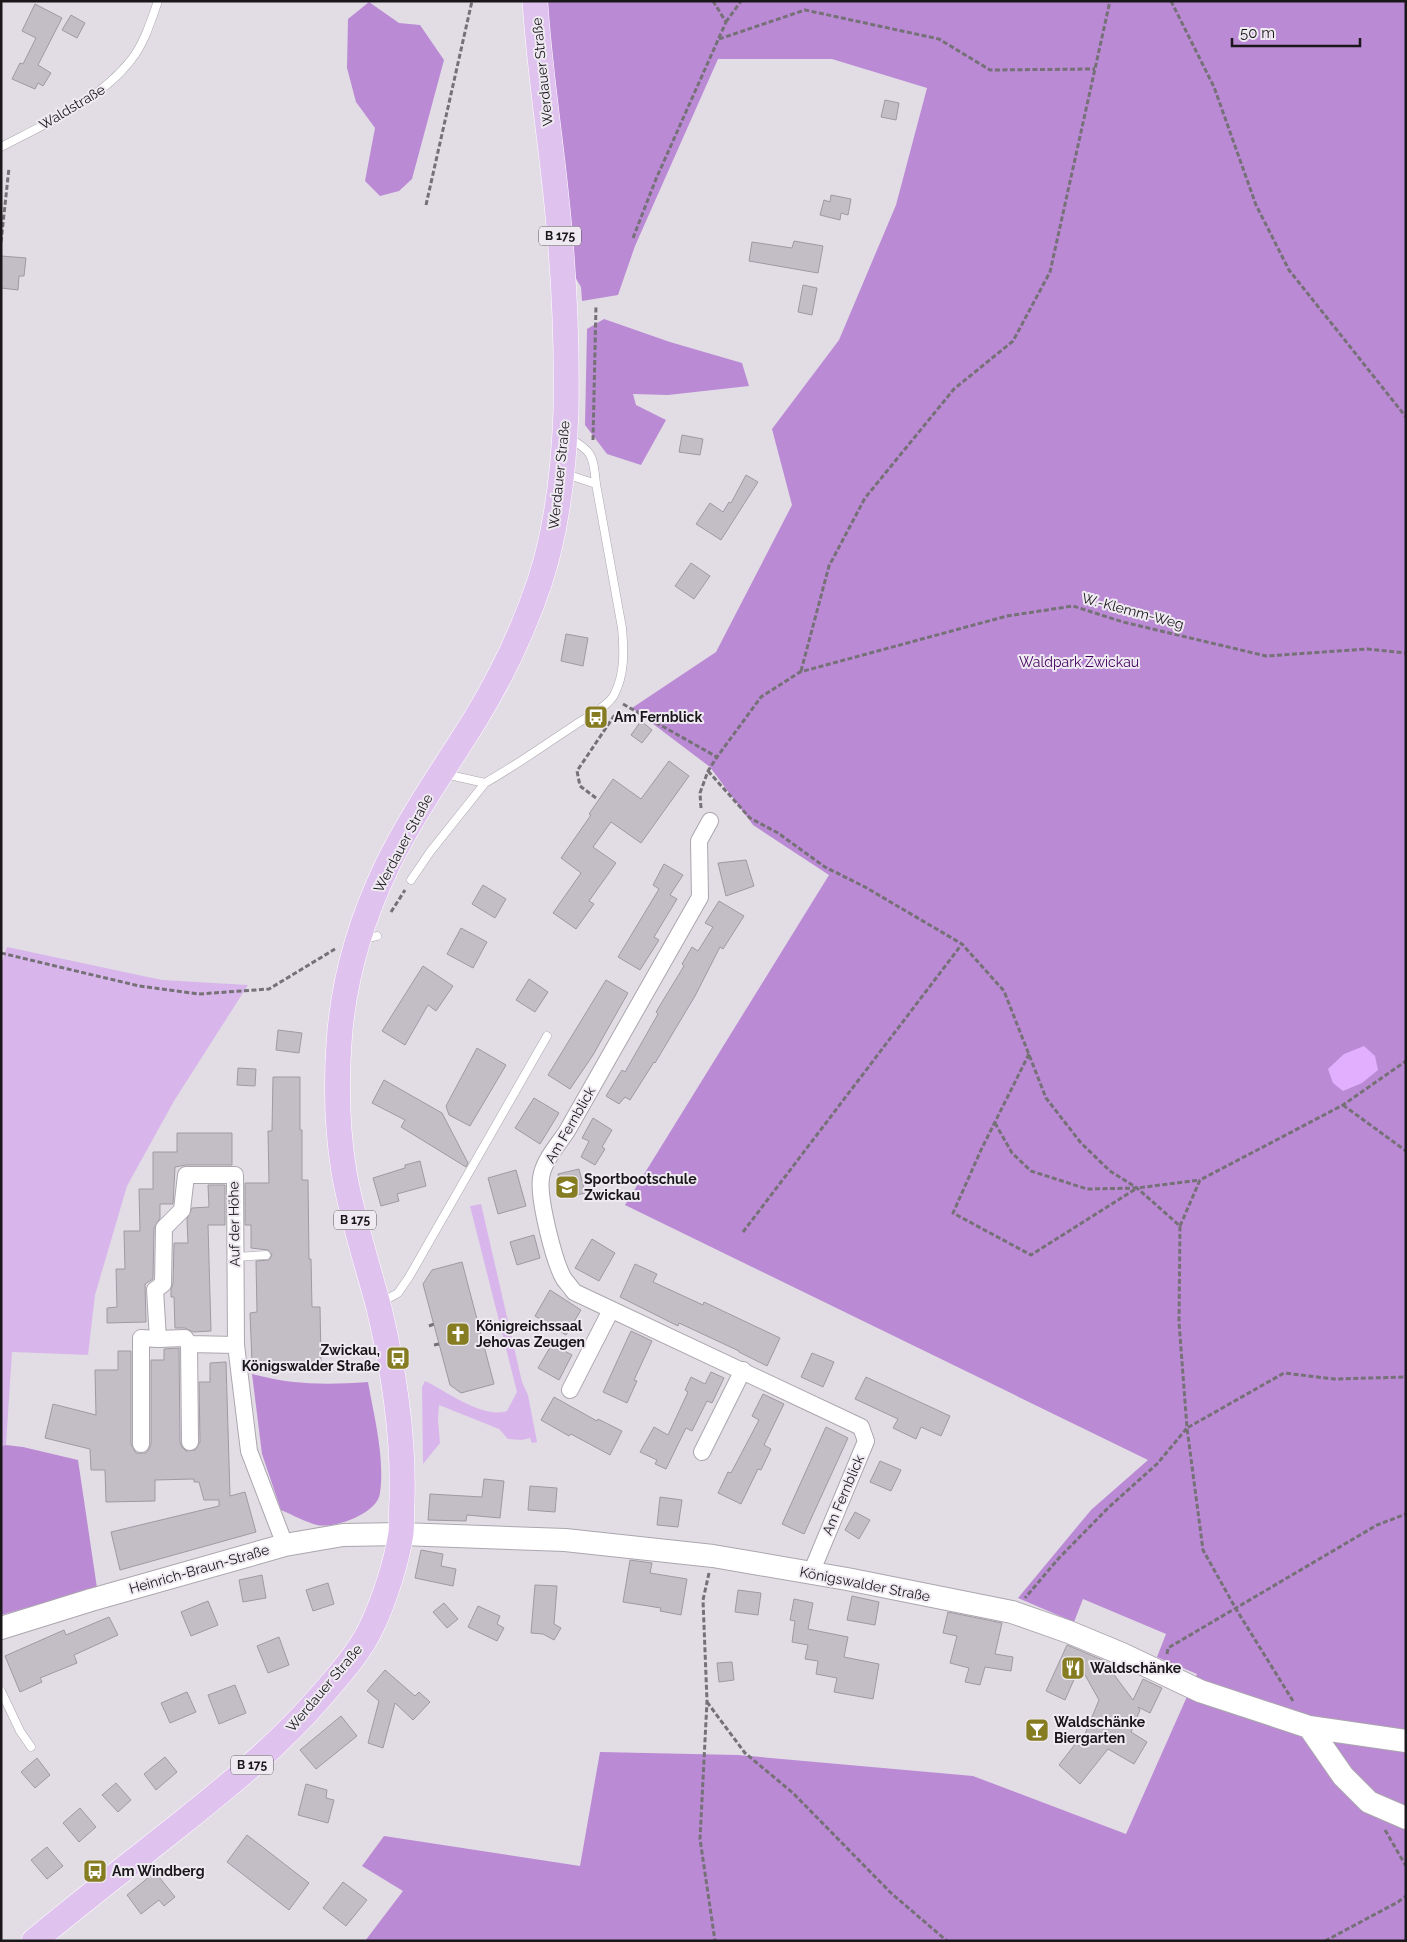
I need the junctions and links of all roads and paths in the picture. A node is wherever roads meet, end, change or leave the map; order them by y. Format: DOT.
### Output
graph roads {
  1 [pos="158,1"];
  2 [pos="472,1"];
  3 [pos="534,1"];
  4 [pos="713,1"];
  5 [pos="741,1"];
  6 [pos="1110,1"];
  7 [pos="1171,1"];
  8 [pos="726,22"];
  9 [pos="719,40"];
  10 [pos="1095,70"];
  11 [pos="1,147"];
  12 [pos="9,168"];
  13 [pos="426,205"];
  14 [pos="633,238"];
  15 [pos="1,242"];
  16 [pos="596,306"];
  17 [pos="1406,417"];
  18 [pos="565,436"];
  19 [pos="593,459"];
  20 [pos="562,472"];
  21 [pos="596,484"];
  22 [pos="1406,653"];
  23 [pos="800,672"];
  24 [pos="717,757"];
  25 [pos="708,771"];
  26 [pos="441,773"];
  27 [pos="485,783"];
  28 [pos="596,798"];
  29 [pos="707,825"];
  30 [pos="412,880"];
  31 [pos="368,939"];
  32 [pos="962,944"];
  33 [pos="1,953"];
  34 [pos="547,1036"];
  35 [pos="1029,1054"];
  36 [pos="1406,1061"];
  37 [pos="1342,1105"];
  38 [pos="995,1122"];
  39 [pos="1406,1151"];
  40 [pos="1200,1180"];
  41 [pos="1138,1188"];
  42 [pos="1180,1226"];
  43 [pos="743,1232"];
  44 [pos="266,1255"];
  45 [pos="235,1257"];
  46 [pos="378,1305"];
  47 [pos="611,1310"];
  48 [pos="434,1324"];
  49 [pos="428,1326"];
  50 [pos="158,1339"];
  51 [pos="189,1344"];
  52 [pos="439,1344"];
  53 [pos="236,1345"];
  54 [pos="434,1346"];
  55 [pos="742,1370"];
  56 [pos="1406,1376"];
  57 [pos="570,1390"];
  58 [pos="1187,1428"];
  59 [pos="190,1442"];
  60 [pos="141,1444"];
  61 [pos="702,1452"];
  62 [pos="1406,1514"];
  63 [pos="401,1534"];
  64 [pos="285,1545"];
  65 [pos="713,1556"];
  66 [pos="811,1573"];
  67 [pos="1236,1608"];
  68 [pos="1012,1612"];
  69 [pos="1,1628"];
  70 [pos="1162,1672"];
  71 [pos="1,1690"];
  72 [pos="707,1701"];
  73 [pos="1308,1727"];
  74 [pos="1406,1741"];
  75 [pos="31,1747"];
  76 [pos="1369,1802"];
  77 [pos="1406,1818"];
  78 [pos="1406,1866"];
  79 [pos="1406,1896"];
  80 [pos="34,1941"];
  81 [pos="715,1941"];
  82 [pos="947,1941"];
  83 [pos="1325,1941"];
  1 -- 11 [label="lane, Waldstraße"];
  2 -- 13 [label="path"];
  3 -- 18 [label="main road, Werdauer Straße / B 175"];
  4 -- 8 [label="path"];
  5 -- 8 [label="path"];
  6 -- 10 [label="path"];
  7 -- 17 [label="path"];
  8 -- 9 [label="path"];
  9 -- 10 [label="path"];
  9 -- 14 [label="path"];
  10 -- 23 [label="path"];
  12 -- 15 [label="path"];
  16 -- 19 [label="path"];
  18 -- 19 [label="lane"];
  18 -- 20 [label="main road, Werdauer Straße / B 175"];
  19 -- 21 [label="lane"];
  20 -- 21 [label="lane"];
  20 -- 26 [label="main road, Werdauer Straße / B 175"];
  21 -- 27 [label="lane"];
  22 -- 23 [label="path, W.-Klemm-Weg"];
  23 -- 24 [label="path, W.-Klemm-Weg"];
  24 -- 25 [label="path, W.-Klemm-Weg"];
  24 -- 28 [label="path"];
  25 -- 29 [label="path, W.-Klemm-Weg"];
  25 -- 32 [label="path"];
  26 -- 27 [label="lane"];
  26 -- 31 [label="main road, Werdauer Straße / B 175"];
  27 -- 30 [label="lane"];
  29 -- 47 [label="street, Am Fernblick"];
  30 -- 31 [label="path"];
  31 -- 33 [label="path"];
  31 -- 46 [label="main road, Werdauer Straße / B 175"];
  32 -- 35 [label="path"];
  32 -- 43 [label="path"];
  34 -- 46 [label="lane"];
  35 -- 38 [label="path"];
  35 -- 41 [label="path"];
  36 -- 37 [label="path"];
  37 -- 39 [label="path"];
  37 -- 40 [label="path"];
  38 -- 41 [label="path"];
  38 -- 41 [label="path"];
  40 -- 41 [label="path"];
  40 -- 42 [label="path"];
  41 -- 42 [label="path"];
  42 -- 58 [label="path"];
  44 -- 45 [label="lane"];
  45 -- 50 [label="street, Auf der Höhe"];
  45 -- 53 [label="street, Auf der Höhe"];
  46 -- 63 [label="main road, Werdauer Straße / B 175"];
  47 -- 55 [label="street, Am Fernblick"];
  47 -- 57 [label="street"];
  48 -- 49 [label="path"];
  50 -- 51 [label="street"];
  50 -- 60 [label="street"];
  51 -- 53 [label="street"];
  51 -- 59 [label="street"];
  52 -- 54 [label="path"];
  53 -- 64 [label="street, Auf der Höhe"];
  55 -- 61 [label="street"];
  55 -- 66 [label="street, Am Fernblick"];
  56 -- 58 [label="path"];
  58 -- 67 [label="path"];
  58 -- 68 [label="path"];
  62 -- 67 [label="path"];
  63 -- 64 [label="street, Heinrich-Braun-Straße"];
  63 -- 65 [label="street, Königswalder Straße"];
  63 -- 80 [label="main road, Werdauer Straße / B 175"];
  64 -- 69 [label="street, Heinrich-Braun-Straße"];
  65 -- 66 [label="street, Königswalder Straße"];
  65 -- 72 [label="path"];
  66 -- 68 [label="street, Königswalder Straße"];
  67 -- 70 [label="path"];
  67 -- 73 [label="path"];
  68 -- 70 [label="street, Königswalder Straße"];
  70 -- 73 [label="street, Königswalder Straße"];
  71 -- 75 [label="lane"];
  72 -- 81 [label="path"];
  72 -- 82 [label="path"];
  73 -- 74 [label="street, Königswalder Straße"];
  73 -- 76 [label="street"];
  76 -- 77 [label="street"];
  76 -- 78 [label="path"];
  79 -- 83 [label="path"];
}
